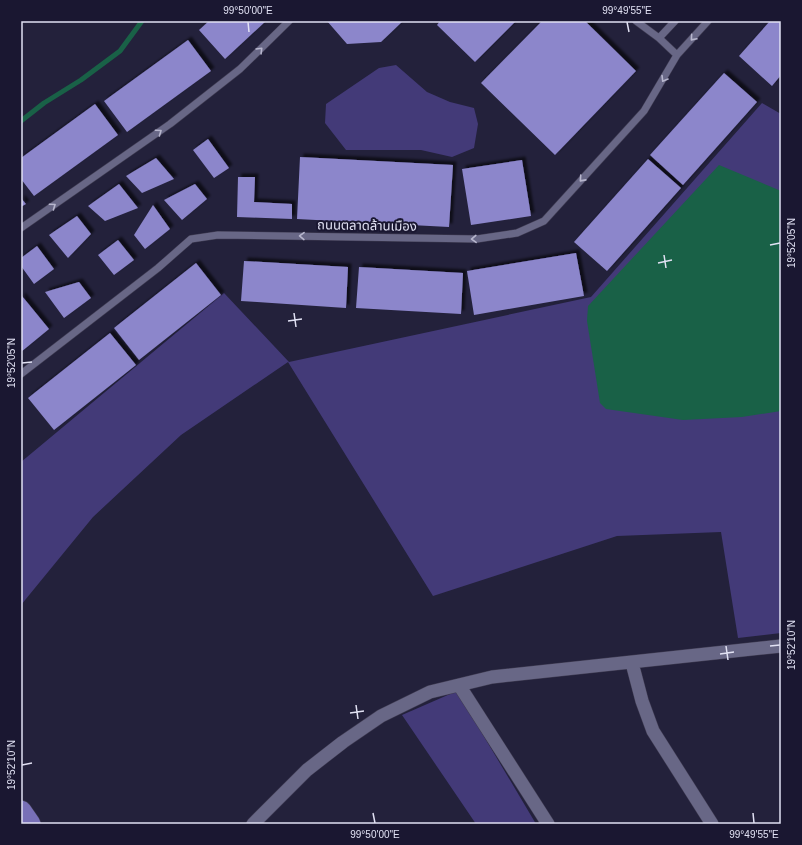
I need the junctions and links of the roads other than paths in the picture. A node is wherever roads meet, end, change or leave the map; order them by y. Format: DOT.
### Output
graph roads {
  1 [pos="289,21"];
  2 [pos="636,21"];
  3 [pos="675,21"];
  4 [pos="708,21"];
  5 [pos="659,38"];
  6 [pos="677,56"];
  7 [pos="21,228"];
  8 [pos="21,374"];
  9 [pos="781,646"];
  10 [pos="632,663"];
  11 [pos="459,685"];
  12 [pos="21,811"];
  13 [pos="30,824"];
  14 [pos="253,824"];
  15 [pos="548,824"];
  16 [pos="712,824"];
  7 -- 1 [label="lane, one-way"];
  2 -- 5 [label="lane"];
  3 -- 5 [label="lane"];
  4 -- 6 [label="lane, ถนนตลาดล้านเมือง, one-way"];
  5 -- 6 [label="lane"];
  6 -- 8 [label="lane, ถนนตลาดล้านเมือง, one-way"];
  9 -- 10 [label="street"];
  10 -- 11 [label="street"];
  10 -- 16 [label="street"];
  11 -- 14 [label="street"];
  11 -- 15 [label="street"];
  12 -- 13 [label="main road"];
}
